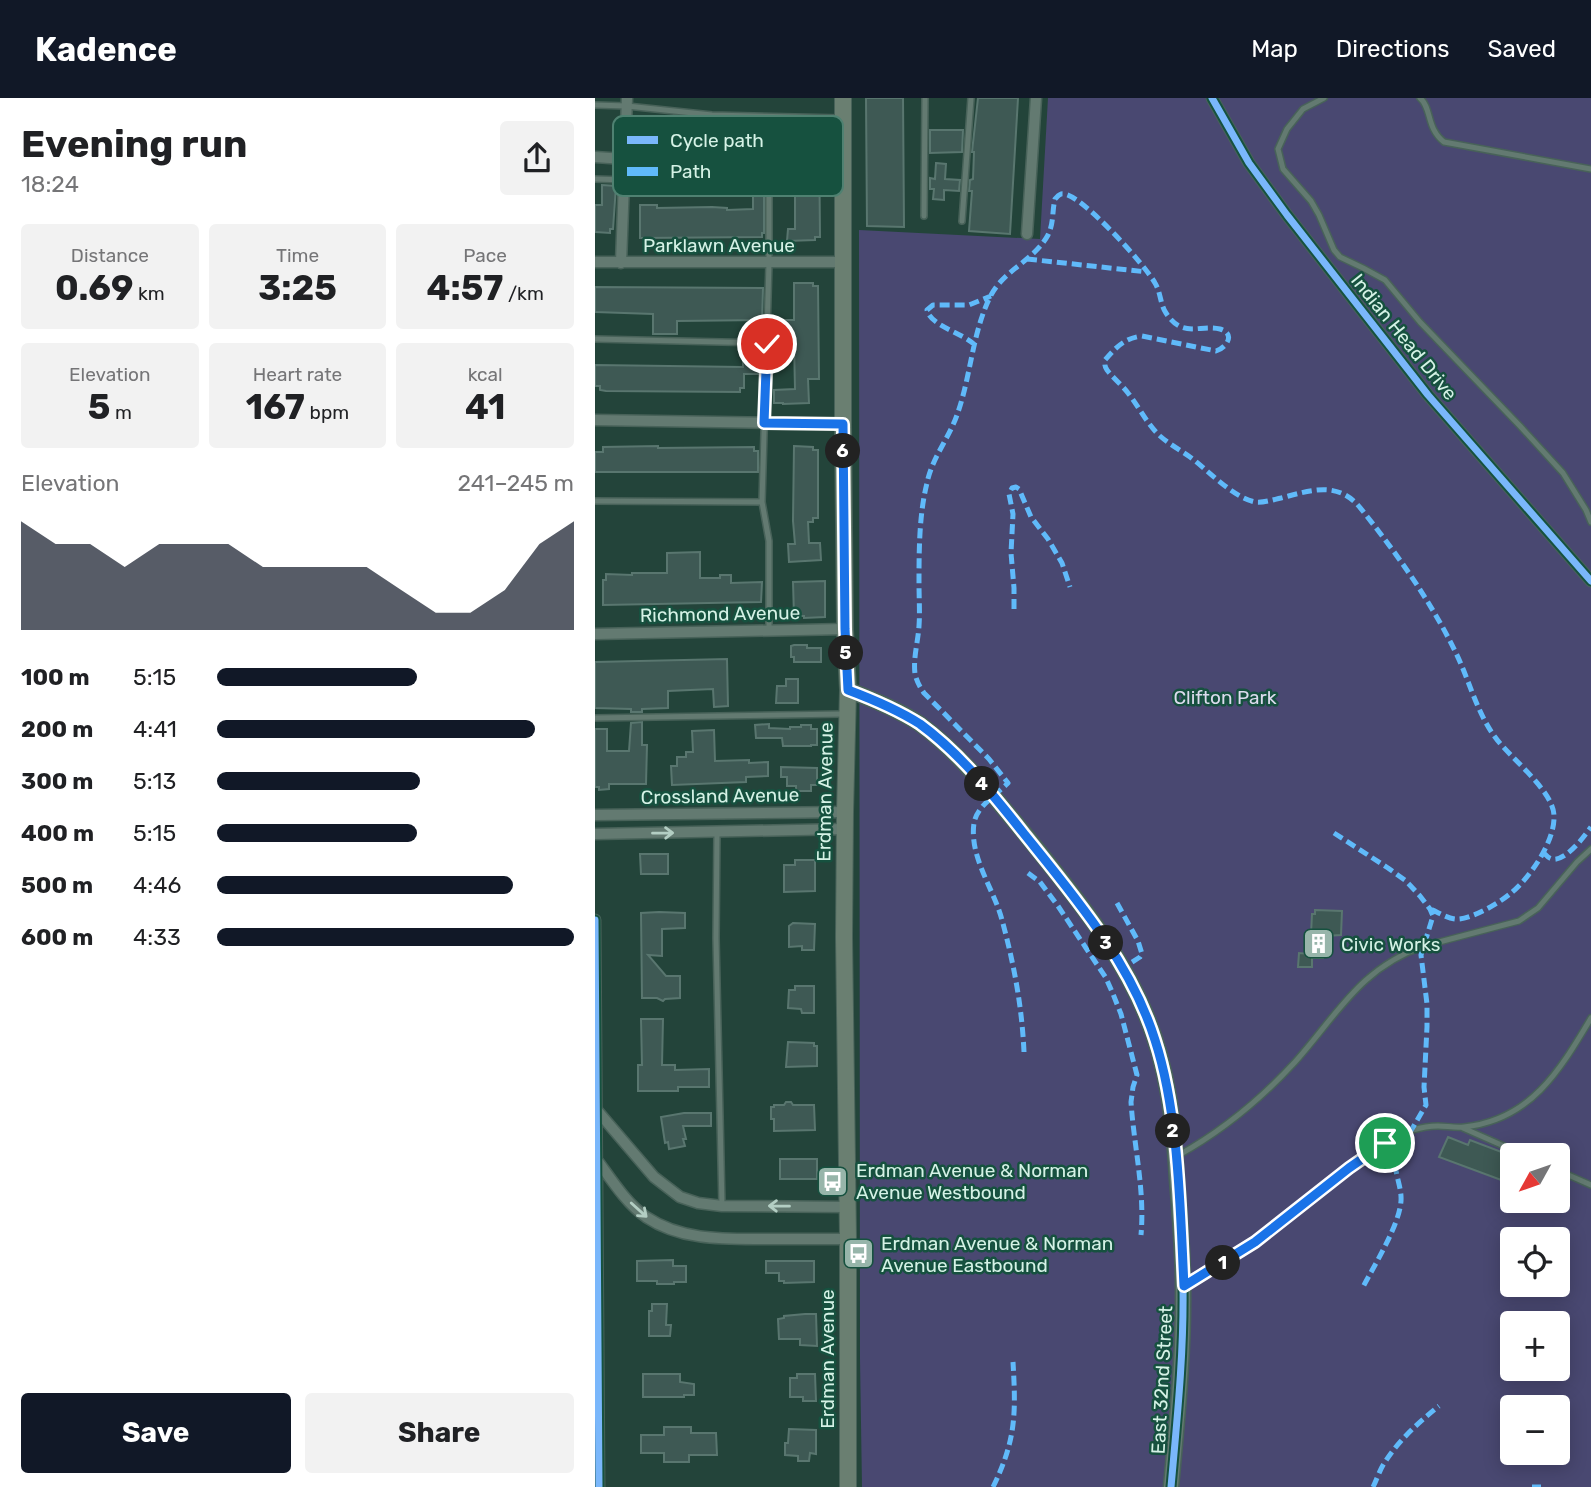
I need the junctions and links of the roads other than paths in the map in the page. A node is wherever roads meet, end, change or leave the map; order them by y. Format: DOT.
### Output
graph roads {
  1 [pos="843,98"];
  2 [pos="925,98"];
  3 [pos="971,98"];
  4 [pos="1036,98"];
  5 [pos="1212,98"];
  6 [pos="1324,98"];
  7 [pos="1420,98"];
  8 [pos="627,102"];
  9 [pos="595,104"];
  10 [pos="712,115"];
  11 [pos="756,116"];
  12 [pos="843,118"];
  13 [pos="595,157"];
  14 [pos="613,158"];
  15 [pos="1591,169"];
  16 [pos="595,179"];
  17 [pos="613,180"];
  18 [pos="624,196"];
  19 [pos="769,196"];
  20 [pos="924,216"];
  21 [pos="962,221"];
  22 [pos="1027,234"];
  23 [pos="595,262"];
  24 [pos="843,262"];
  25 [pos="621,263"];
  26 [pos="769,263"];
  27 [pos="595,339"];
  28 [pos="767,344"];
  29 [pos="595,420"];
  30 [pos="764,423"];
  31 [pos="843,424"];
  32 [pos="595,501"];
  33 [pos="762,502"];
  34 [pos="1591,522"];
  35 [pos="1591,581"];
  36 [pos="845,629"];
  37 [pos="769,631"];
  38 [pos="595,634"];
  39 [pos="848,690"];
  40 [pos="847,714"];
  41 [pos="595,718"];
  42 [pos="845,812"];
  43 [pos="595,816"];
  44 [pos="845,829"];
  45 [pos="717,831"];
  46 [pos="595,834"];
  47 [pos="1591,849"];
  48 [pos="595,920"];
  49 [pos="1591,1018"];
  50 [pos="595,1108"];
  51 [pos="1463,1127"];
  52 [pos="1500,1144"];
  53 [pos="1176,1157"];
  54 [pos="596,1159"];
  55 [pos="1570,1176"];
  56 [pos="1591,1185"];
  57 [pos="596,1202"];
  58 [pos="722,1206"];
  59 [pos="847,1207"];
  60 [pos="848,1239"];
  61 [pos="1184,1286"];
  62 [pos="599,1487"];
  63 [pos="848,1487"];
  64 [pos="1171,1487"];
  1 -- 12 [label="main road, Erdman Avenue"];
  2 -- 20 [label="lane"];
  3 -- 21 [label="lane"];
  4 -- 22 [label="street"];
  5 -- 35 [label="street, Indian Head Drive"];
  6 -- 34 [label="lane"];
  7 -- 15 [label="lane"];
  8 -- 9 [label="lane"];
  8 -- 10 [label="lane"];
  10 -- 11 [label="lane"];
  12 -- 24 [label="main road, Erdman Avenue"];
  13 -- 14 [label="street"];
  16 -- 17 [label="lane"];
  18 -- 25 [label="street"];
  19 -- 26 [label="lane"];
  23 -- 25 [label="street, Parklawn Avenue"];
  24 -- 26 [label="street, Parklawn Avenue"];
  24 -- 31 [label="main road, Erdman Avenue"];
  25 -- 26 [label="street, Parklawn Avenue"];
  26 -- 28 [label="lane"];
  27 -- 28 [label="lane"];
  28 -- 30 [label="lane"];
  29 -- 30 [label="street"];
  30 -- 31 [label="street"];
  30 -- 33 [label="lane"];
  31 -- 36 [label="main road, Erdman Avenue"];
  32 -- 33 [label="lane"];
  33 -- 37 [label="lane"];
  36 -- 37 [label="street, Richmond Avenue"];
  36 -- 39 [label="main road, Erdman Avenue"];
  37 -- 38 [label="street, Richmond Avenue"];
  39 -- 40 [label="main road, Erdman Avenue"];
  39 -- 53 [label="street, East 32nd Street"];
  40 -- 41 [label="lane"];
  40 -- 42 [label="main road, Erdman Avenue"];
  42 -- 43 [label="street, Crossland Avenue"];
  42 -- 44 [label="main road, Erdman Avenue"];
  44 -- 45 [label="street, Crossland Avenue"];
  44 -- 59 [label="main road, Erdman Avenue"];
  46 -- 45 [label="street, Crossland Avenue, one-way"];
  45 -- 58 [label="lane"];
  47 -- 53 [label="lane"];
  48 -- 50 [label="street"];
  49 -- 51 [label="lane"];
  50 -- 54 [label="street"];
  50 -- 58 [label="street"];
  51 -- 52 [label="lane"];
  51 -- 61 [label="lane"];
  53 -- 61 [label="street, East 32nd Street"];
  54 -- 57 [label="street"];
  54 -- 60 [label="street, one-way"];
  55 -- 56 [label="lane"];
  57 -- 62 [label="street"];
  59 -- 58 [label="street, one-way"];
  59 -- 60 [label="main road, Erdman Avenue"];
  60 -- 63 [label="main road, Erdman Avenue"];
  61 -- 64 [label="street, East 32nd Street"];
}
